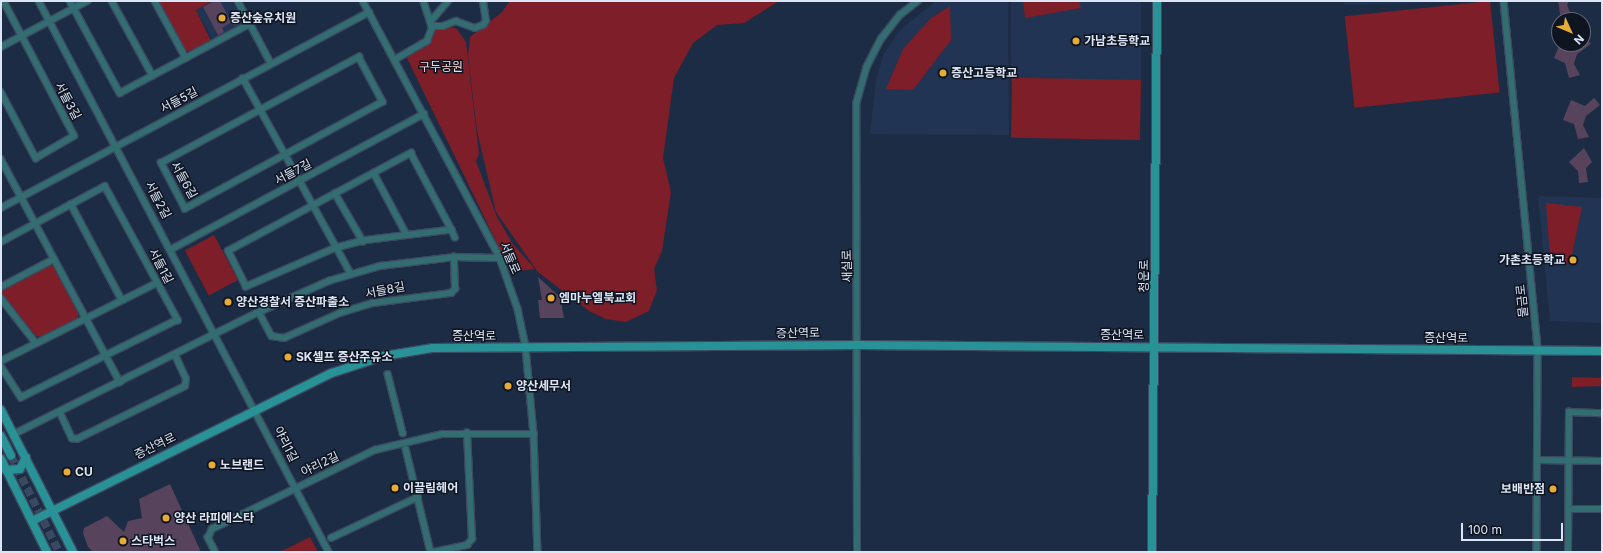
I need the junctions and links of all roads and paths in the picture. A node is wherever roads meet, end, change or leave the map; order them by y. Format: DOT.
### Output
graph roads {
  1 [pos="3,1"];
  2 [pos="39,1"];
  3 [pos="70,1"];
  4 [pos="87,1"];
  5 [pos="112,1"];
  6 [pos="155,1"];
  7 [pos="238,1"];
  8 [pos="363,1"];
  9 [pos="423,1"];
  10 [pos="448,1"];
  11 [pos="483,1"];
  12 [pos="918,1"];
  13 [pos="1157,1"];
  14 [pos="1504,1"];
  15 [pos="74,8"];
  16 [pos="369,12"];
  17 [pos="49,21"];
  18 [pos="250,24"];
  19 [pos="431,24"];
  20 [pos="21,36"];
  21 [pos="1,47"];
  22 [pos="186,58"];
  23 [pos="396,59"];
  24 [pos="271,63"];
  25 [pos="153,76"];
  26 [pos="243,78"];
  27 [pos="1,92"];
  28 [pos="261,110"];
  29 [pos="424,114"];
  30 [pos="117,146"];
  31 [pos="285,155"];
  32 [pos="1,159"];
  33 [pos="374,173"];
  34 [pos="300,181"];
  35 [pos="335,193"];
  36 [pos="22,197"];
  37 [pos="71,204"];
  38 [pos="313,205"];
  39 [pos="1,208"];
  40 [pos="35,223"];
  41 [pos="452,230"];
  42 [pos="408,235"];
  43 [pos="456,237"];
  44 [pos="363,241"];
  45 [pos="1,242"];
  46 [pos="336,248"];
  47 [pos="172,249"];
  48 [pos="454,257"];
  49 [pos="500,258"];
  50 [pos="54,259"];
  51 [pos="351,274"];
  52 [pos="157,283"];
  53 [pos="1,286"];
  54 [pos="1,298"];
  55 [pos="122,300"];
  56 [pos="259,312"];
  57 [pos="86,318"];
  58 [pos="217,334"];
  59 [pos="36,343"];
  60 [pos="859,345"];
  61 [pos="1155,347"];
  62 [pos="526,348"];
  63 [pos="1538,350"];
  64 [pos="1602,351"];
  65 [pos="174,355"];
  66 [pos="107,356"];
  67 [pos="1,361"];
  68 [pos="1,367"];
  69 [pos="388,374"];
  70 [pos="120,382"];
  71 [pos="256,409"];
  72 [pos="1,410"];
  73 [pos="60,412"];
  74 [pos="1602,413"];
  75 [pos="467,432"];
  76 [pos="403,433"];
  77 [pos="14,434"];
  78 [pos="534,434"];
  79 [pos="1,436"];
  80 [pos="406,448"];
  81 [pos="11,456"];
  82 [pos="26,457"];
  83 [pos="1,458"];
  84 [pos="1538,460"];
  85 [pos="1568,461"];
  86 [pos="1602,461"];
  87 [pos="6,470"];
  88 [pos="296,488"];
  89 [pos="418,497"];
  90 [pos="1568,509"];
  91 [pos="1602,509"];
  92 [pos="52,511"];
  93 [pos="32,521"];
  94 [pos="331,538"];
  95 [pos="432,550"];
  96 [pos="47,552"];
  97 [pos="73,552"];
  98 [pos="215,552"];
  99 [pos="329,552"];
  100 [pos="538,552"];
  101 [pos="857,552"];
  102 [pos="1152,552"];
  103 [pos="1538,552"];
  104 [pos="1568,552"];
  1 -- 20 [label="street, 서들3길"];
  2 -- 17 [label="street, 서들2길"];
  3 -- 15 [label="street"];
  4 -- 15 [label="street"];
  5 -- 25 [label="street"];
  6 -- 22 [label="street"];
  7 -- 18 [label="street"];
  8 -- 16 [label="street, 서들로"];
  9 -- 19 [label="street"];
  10 -- 19 [label="street"];
  11 -- 19 [label="street"];
  12 -- 60 [label="street, 새실로"];
  13 -- 61 [label="street, 청운로"];
  14 -- 63 [label="street, 물금로"];
  15 -- 17 [label="street"];
  15 -- 25 [label="street"];
  16 -- 23 [label="street, 서들로"];
  16 -- 24 [label="street, 서들5길"];
  17 -- 20 [label="street"];
  17 -- 30 [label="street, 서들2길"];
  18 -- 22 [label="street"];
  18 -- 24 [label="street"];
  19 -- 23 [label="street"];
  20 -- 21 [label="street"];
  20 -- 27 [label="street, 서들3길"];
  22 -- 25 [label="street"];
  23 -- 29 [label="street, 서들로"];
  24 -- 26 [label="street, 서들5길"];
  26 -- 28 [label="street"];
  26 -- 30 [label="street, 서들5길"];
  28 -- 31 [label="street"];
  28 -- 31 [label="street, 서들6길"];
  28 -- 31 [label="street, 서들6길"];
  29 -- 34 [label="street, 서들7길"];
  29 -- 49 [label="street, 서들로"];
  30 -- 36 [label="street, 서들5길"];
  30 -- 47 [label="street, 서들2길"];
  31 -- 34 [label="street"];
  32 -- 36 [label="street"];
  33 -- 35 [label="street"];
  33 -- 41 [label="street"];
  33 -- 42 [label="street"];
  34 -- 38 [label="street"];
  34 -- 47 [label="street, 서들7길"];
  35 -- 38 [label="street"];
  35 -- 44 [label="street"];
  36 -- 39 [label="street, 서들5길"];
  36 -- 40 [label="street"];
  37 -- 40 [label="street, 서들1길"];
  37 -- 52 [label="street, 서들1길"];
  37 -- 55 [label="street"];
  38 -- 46 [label="street"];
  38 -- 46 [label="street"];
  40 -- 45 [label="street, 서들1길"];
  40 -- 50 [label="street"];
  41 -- 42 [label="street"];
  41 -- 43 [label="street"];
  42 -- 44 [label="street"];
  44 -- 46 [label="street"];
  46 -- 51 [label="street"];
  47 -- 58 [label="street, 서들2길"];
  48 -- 49 [label="street, 서들8길"];
  48 -- 51 [label="street, 서들8길"];
  48 -- 56 [label="street, 서들8길"];
  49 -- 62 [label="street, 서들로"];
  50 -- 53 [label="street"];
  50 -- 57 [label="street"];
  51 -- 56 [label="street, 서들8길"];
  52 -- 55 [label="street"];
  52 -- 66 [label="street, 서들1길"];
  54 -- 59 [label="street"];
  55 -- 57 [label="street"];
  56 -- 58 [label="street, 서들8길"];
  57 -- 59 [label="street"];
  57 -- 66 [label="street"];
  58 -- 65 [label="street, 서들8길"];
  58 -- 71 [label="street, 서들2길"];
  59 -- 67 [label="street"];
  60 -- 61 [label="street, 증산역로"];
  60 -- 62 [label="street, 증산역로"];
  60 -- 101 [label="street, 새실로"];
  61 -- 63 [label="street, 증산역로"];
  61 -- 102 [label="street, 청운로"];
  62 -- 71 [label="street, 증산역로"];
  62 -- 78 [label="street, 서들로"];
  63 -- 64 [label="street, 증산역로"];
  63 -- 84 [label="street, 물금로"];
  65 -- 70 [label="street, 서들8길"];
  65 -- 73 [label="street"];
  66 -- 68 [label="street, 서들1길"];
  66 -- 70 [label="street"];
  69 -- 76 [label="street"];
  70 -- 73 [label="street, 서들8길"];
  71 -- 88 [label="street, 야리1길"];
  71 -- 92 [label="street, 증산역로"];
  72 -- 77 [label="street"];
  73 -- 77 [label="street, 서들8길"];
  74 -- 85 [label="street"];
  75 -- 78 [label="street, 야리2길"];
  75 -- 88 [label="street, 야리2길"];
  75 -- 95 [label="street"];
  77 -- 82 [label="street"];
  78 -- 100 [label="street, 서들로"];
  79 -- 81 [label="street"];
  80 -- 89 [label="street"];
  82 -- 87 [label="street"];
  82 -- 92 [label="street"];
  83 -- 87 [label="street"];
  84 -- 85 [label="street"];
  84 -- 103 [label="street, 물금로"];
  85 -- 86 [label="street"];
  85 -- 90 [label="street"];
  87 -- 93 [label="street"];
  88 -- 98 [label="street, 야리2길"];
  88 -- 99 [label="street, 야리1길"];
  89 -- 94 [label="street"];
  89 -- 95 [label="street"];
  90 -- 91 [label="street"];
  90 -- 104 [label="street"];
  92 -- 93 [label="street, 증산역로"];
  92 -- 97 [label="street"];
  93 -- 96 [label="street"];
}
